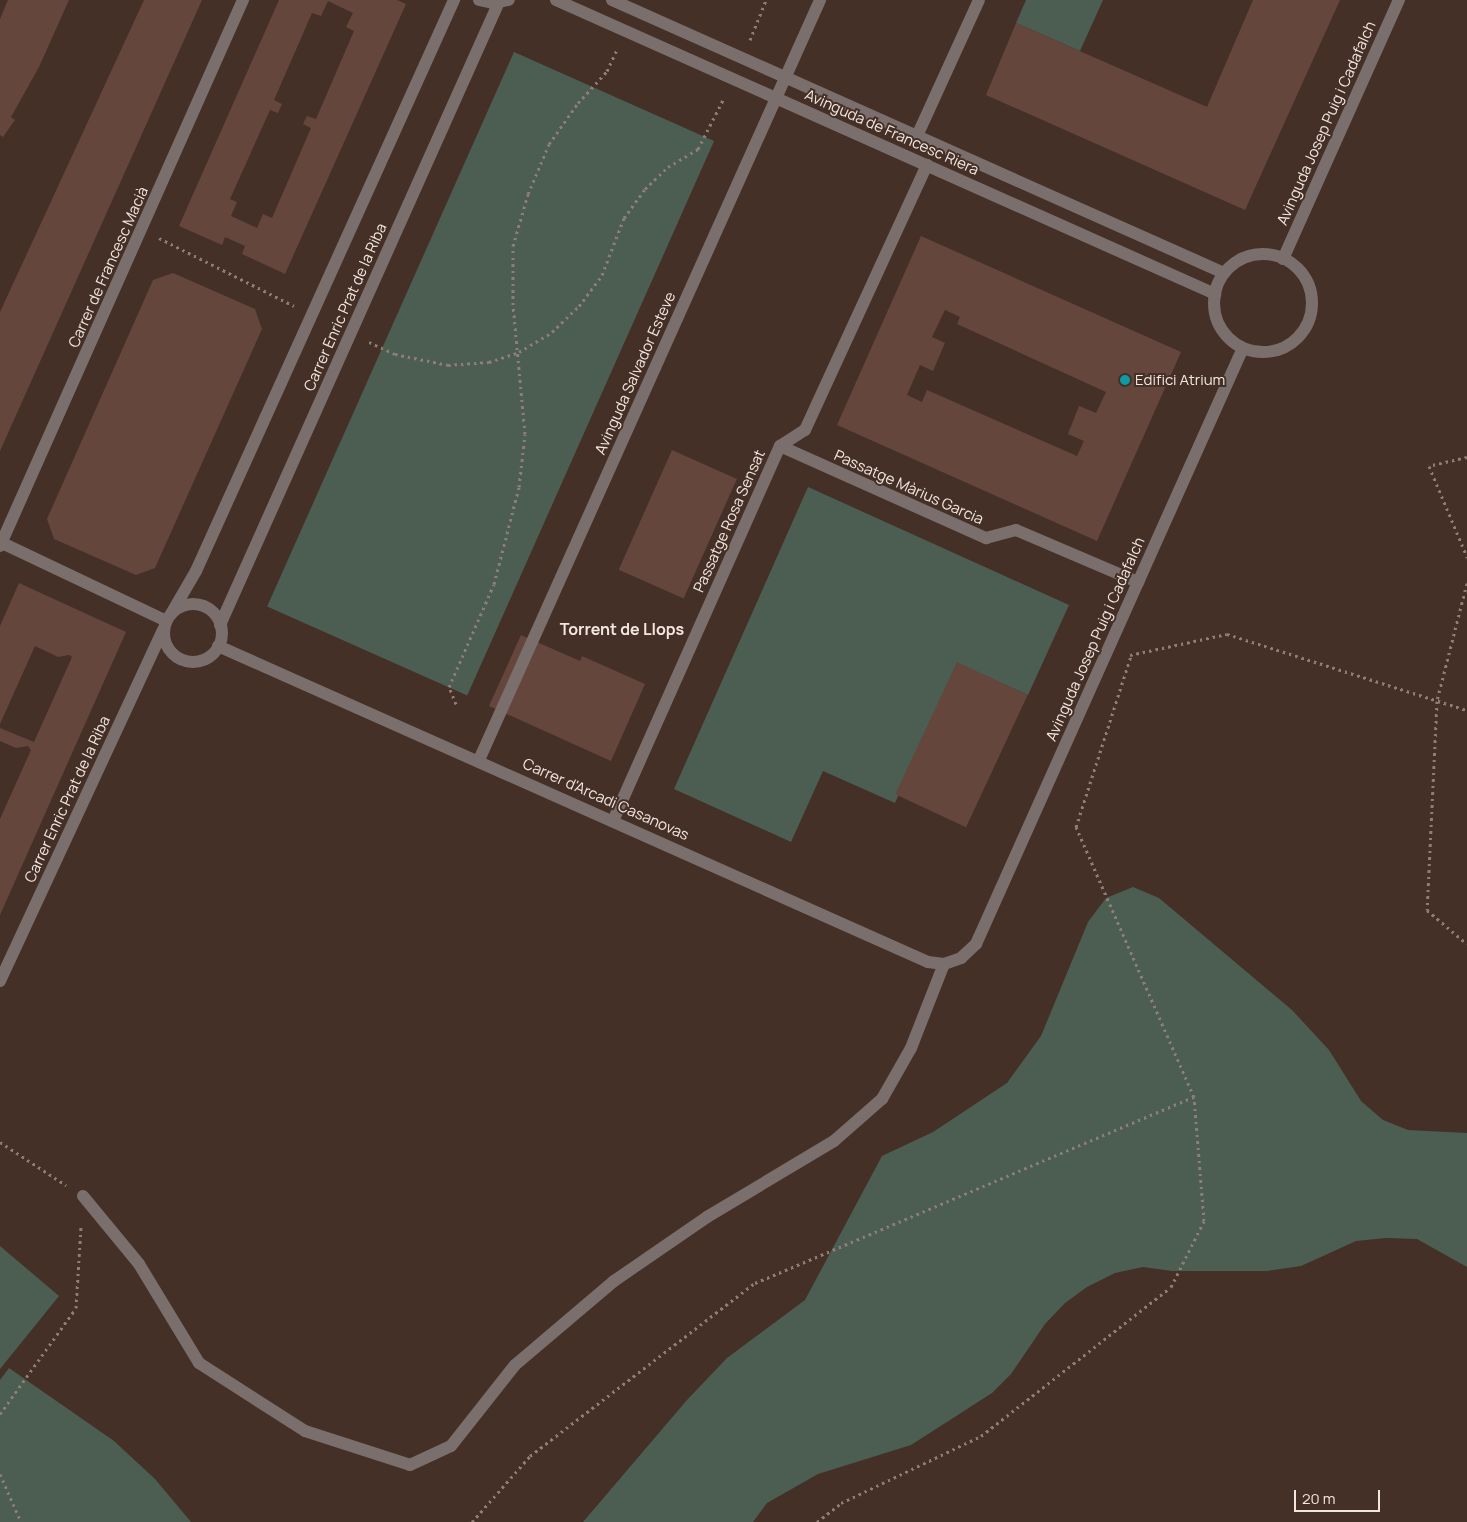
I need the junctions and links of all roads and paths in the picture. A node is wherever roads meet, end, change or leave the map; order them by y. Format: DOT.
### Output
graph roads {
  1 [pos="243,0"];
  2 [pos="454,0"];
  3 [pos="479,0"];
  4 [pos="556,0"];
  5 [pos="612,0"];
  6 [pos="766,0"];
  7 [pos="820,0"];
  8 [pos="979,0"];
  9 [pos="1399,0"];
  10 [pos="504,1"];
  11 [pos="626,31"];
  12 [pos="742,58"];
  13 [pos="786,77"];
  14 [pos="733,79"];
  15 [pos="776,98"];
  16 [pos="917,136"];
  17 [pos="927,166"];
  18 [pos="142,230"];
  19 [pos="1283,259"];
  20 [pos="1224,273"];
  21 [pos="1215,294"];
  22 [pos="310,314"];
  23 [pos="350,333"];
  24 [pos="1243,348"];
  25 [pos="519,352"];
  26 [pos="780,446"];
  27 [pos="1467,457"];
  28 [pos="0,544"];
  29 [pos="1467,557"];
  30 [pos="1138,582"];
  31 [pos="1467,584"];
  32 [pos="167,622"];
  33 [pos="220,625"];
  34 [pos="218,646"];
  35 [pos="1437,701"];
  36 [pos="456,704"];
  37 [pos="1467,710"];
  38 [pos="479,760"];
  39 [pos="613,821"];
  40 [pos="1467,944"];
  41 [pos="944,964"];
  42 [pos="0,981"];
  43 [pos="1194,1098"];
  44 [pos="0,1142"];
  45 [pos="83,1196"];
  46 [pos="0,1414"];
  47 [pos="0,1474"];
  48 [pos="21,1522"];
  49 [pos="472,1522"];
  50 [pos="817,1522"];
  1 -- 18 [label="street, Carrer de Francesc Macià"];
  2 -- 22 [label="street, Carrer Enric Prat de la Riba"];
  3 -- 10 [label="street"];
  4 -- 11 [label="street, Avinguda de Francesc Riera"];
  5 -- 12 [label="street, Avinguda de Francesc Riera"];
  6 -- 12 [label="path"];
  7 -- 13 [label="street, Avinguda Salvador Esteve"];
  8 -- 16 [label="street"];
  9 -- 19 [label="street, Avinguda Josep Puig i Cadafalch"];
  10 -- 23 [label="street, Carrer Enric Prat de la Riba"];
  11 -- 14 [label="street, Avinguda de Francesc Riera"];
  11 -- 25 [label="path"];
  12 -- 13 [label="street, Avinguda de Francesc Riera"];
  13 -- 15 [label="street, Avinguda Salvador Esteve"];
  13 -- 16 [label="street, Avinguda de Francesc Riera"];
  14 -- 15 [label="street, Avinguda de Francesc Riera"];
  14 -- 25 [label="path"];
  15 -- 17 [label="street, Avinguda de Francesc Riera"];
  15 -- 38 [label="street, Avinguda Salvador Esteve"];
  16 -- 20 [label="street, Avinguda de Francesc Riera"];
  17 -- 21 [label="street, Avinguda de Francesc Riera"];
  17 -- 26 [label="street, Passatge Rosa Sensat"];
  18 -- 22 [label="path"];
  18 -- 28 [label="street, Carrer de Francesc Macià"];
  19 -- 20 [label="street"];
  19 -- 24 [label="street"];
  20 -- 21 [label="street"];
  21 -- 24 [label="street"];
  22 -- 32 [label="street, Carrer Enric Prat de la Riba"];
  23 -- 25 [label="path"];
  23 -- 33 [label="street, Carrer Enric Prat de la Riba"];
  24 -- 30 [label="street, Avinguda Josep Puig i Cadafalch"];
  25 -- 36 [label="path"];
  26 -- 30 [label="street, Passatge Màrius Garcia"];
  26 -- 39 [label="street, Passatge Rosa Sensat"];
  27 -- 29 [label="path"];
  28 -- 32 [label="street"];
  30 -- 41 [label="street, Avinguda Josep Puig i Cadafalch"];
  31 -- 35 [label="path"];
  32 -- 33 [label="street"];
  32 -- 34 [label="street"];
  32 -- 42 [label="street, Carrer Enric Prat de la Riba"];
  33 -- 34 [label="street"];
  34 -- 38 [label="street, Carrer d'Arcadi Casanovas"];
  35 -- 37 [label="path"];
  35 -- 40 [label="path"];
  35 -- 43 [label="path"];
  38 -- 39 [label="street, Carrer d'Arcadi Casanovas"];
  39 -- 41 [label="street, Carrer d'Arcadi Casanovas"];
  41 -- 45 [label="street"];
  43 -- 49 [label="path"];
  43 -- 50 [label="path"];
  44 -- 45 [label="path"];
  45 -- 46 [label="path"];
  47 -- 48 [label="path"];
}
